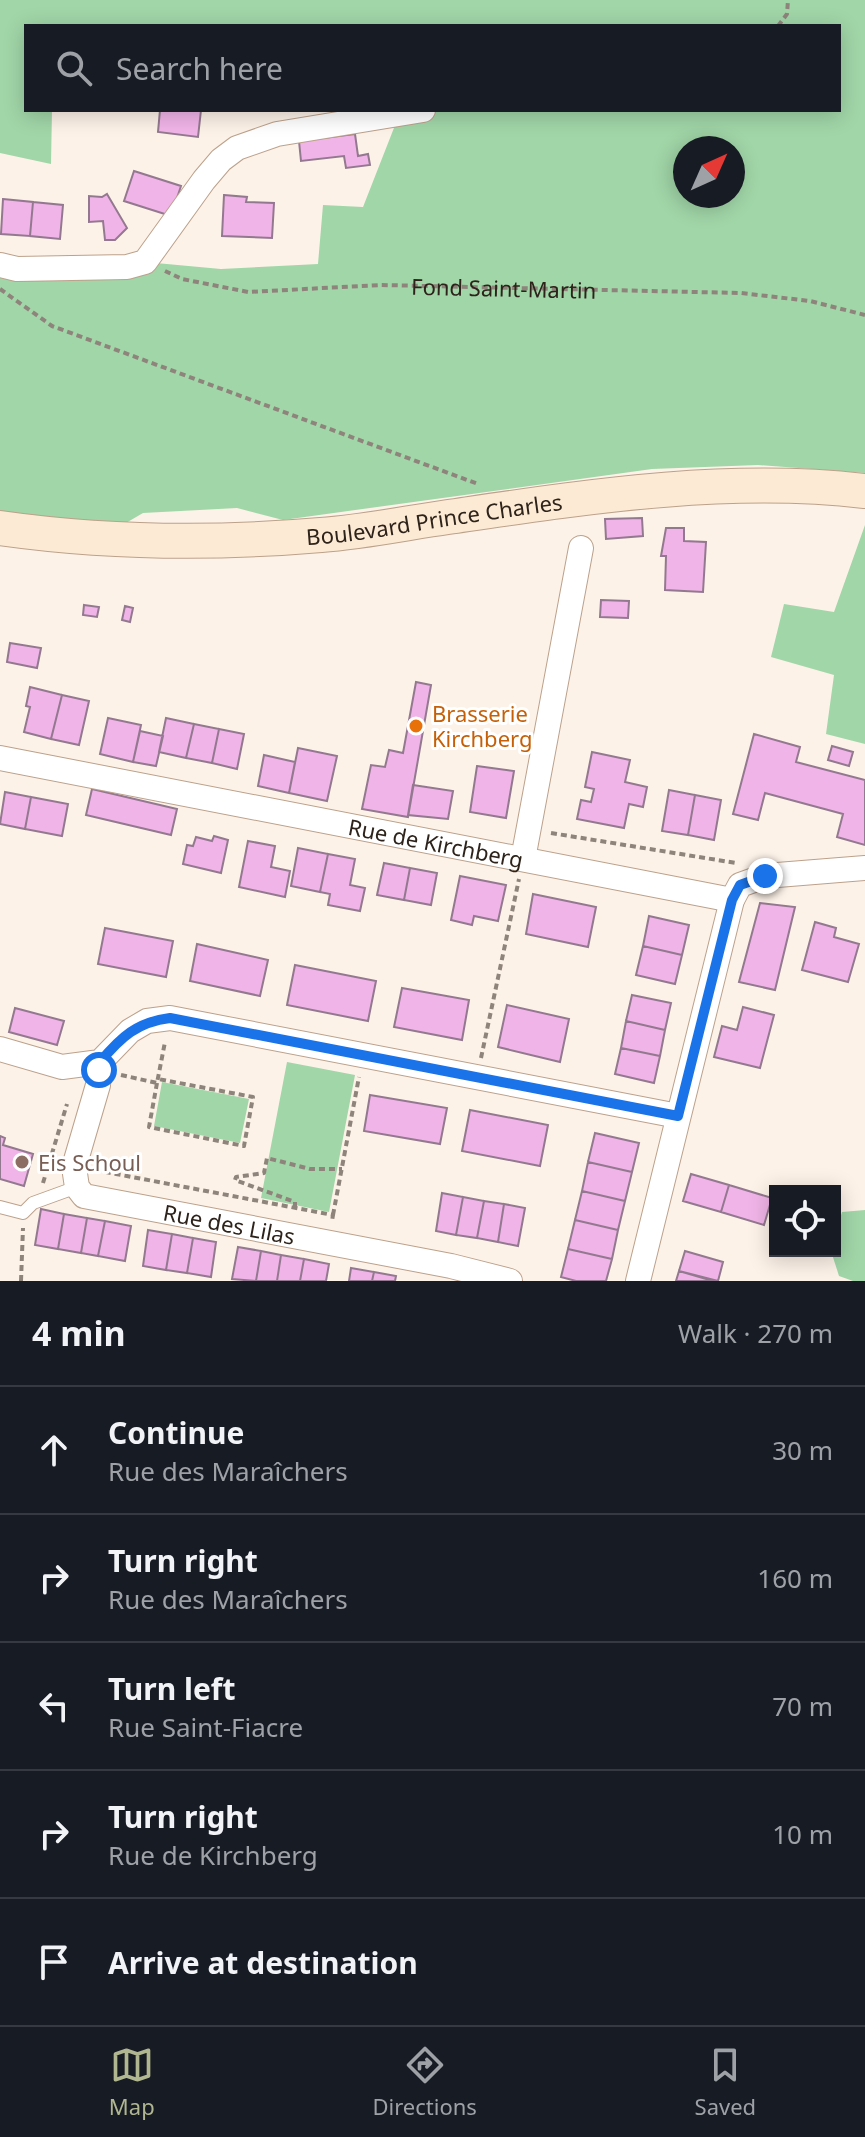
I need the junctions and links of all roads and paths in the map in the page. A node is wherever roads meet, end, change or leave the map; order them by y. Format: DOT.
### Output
graph roads {
  1 [pos="788,0"];
  2 [pos="780,24"];
  3 [pos="411,112"];
  4 [pos="145,262"];
  5 [pos="0,265"];
  6 [pos="0,289"];
  7 [pos="865,315"];
  8 [pos="865,491"];
  9 [pos="497,510"];
  10 [pos="1,528"];
  11 [pos="581,548"];
  12 [pos="0,758"];
  13 [pos="529,829"];
  14 [pos="522,866"];
  15 [pos="865,868"];
  16 [pos="765,876"];
  17 [pos="732,900"];
  18 [pos="170,1018"];
  19 [pos="0,1049"];
  20 [pos="363,1055"];
  21 [pos="93,1065"];
  22 [pos="477,1076"];
  23 [pos="158,1081"];
  24 [pos="678,1116"];
  25 [pos="49,1162"];
  26 [pos="342,1169"];
  27 [pos="76,1177"];
  28 [pos="33,1203"];
  29 [pos="0,1207"];
  30 [pos="295,1208"];
  31 [pos="23,1213"];
  32 [pos="333,1215"];
  33 [pos="327,1243"];
  34 [pos="21,1281"];
  35 [pos="510,1281"];
  36 [pos="638,1281"];
  1 -- 2 [label="path"];
  3 -- 4 [label="street"];
  4 -- 5 [label="street"];
  4 -- 7 [label="path, Fond Saint-Martin"];
  6 -- 9 [label="path"];
  8 -- 9 [label="main road, Boulevard Prince Charles"];
  9 -- 10 [label="main road, Boulevard Prince Charles"];
  11 -- 13 [label="street"];
  12 -- 14 [label="street, Rue de Kirchberg"];
  13 -- 14 [label="street"];
  13 -- 16 [label="path"];
  14 -- 17 [label="street, Rue de Kirchberg"];
  14 -- 22 [label="path"];
  15 -- 16 [label="street"];
  16 -- 17 [label="street"];
  17 -- 24 [label="street"];
  18 -- 20 [label="street"];
  18 -- 21 [label="street"];
  18 -- 23 [label="path"];
  19 -- 21 [label="street"];
  20 -- 22 [label="street"];
  20 -- 26 [label="path"];
  21 -- 23 [label="path"];
  21 -- 25 [label="path"];
  21 -- 27 [label="street"];
  22 -- 24 [label="street"];
  23 -- 23 [label="path"];
  24 -- 36 [label="street"];
  25 -- 27 [label="path"];
  25 -- 28 [label="path"];
  26 -- 30 [label="path"];
  26 -- 32 [label="path"];
  27 -- 28 [label="lane"];
  27 -- 30 [label="path"];
  27 -- 33 [label="street, Rue des Lilas"];
  28 -- 31 [label="lane"];
  29 -- 31 [label="lane"];
  30 -- 32 [label="path"];
  31 -- 34 [label="path"];
  32 -- 33 [label="path"];
  33 -- 35 [label="street, Rue des Lilas"];
}
